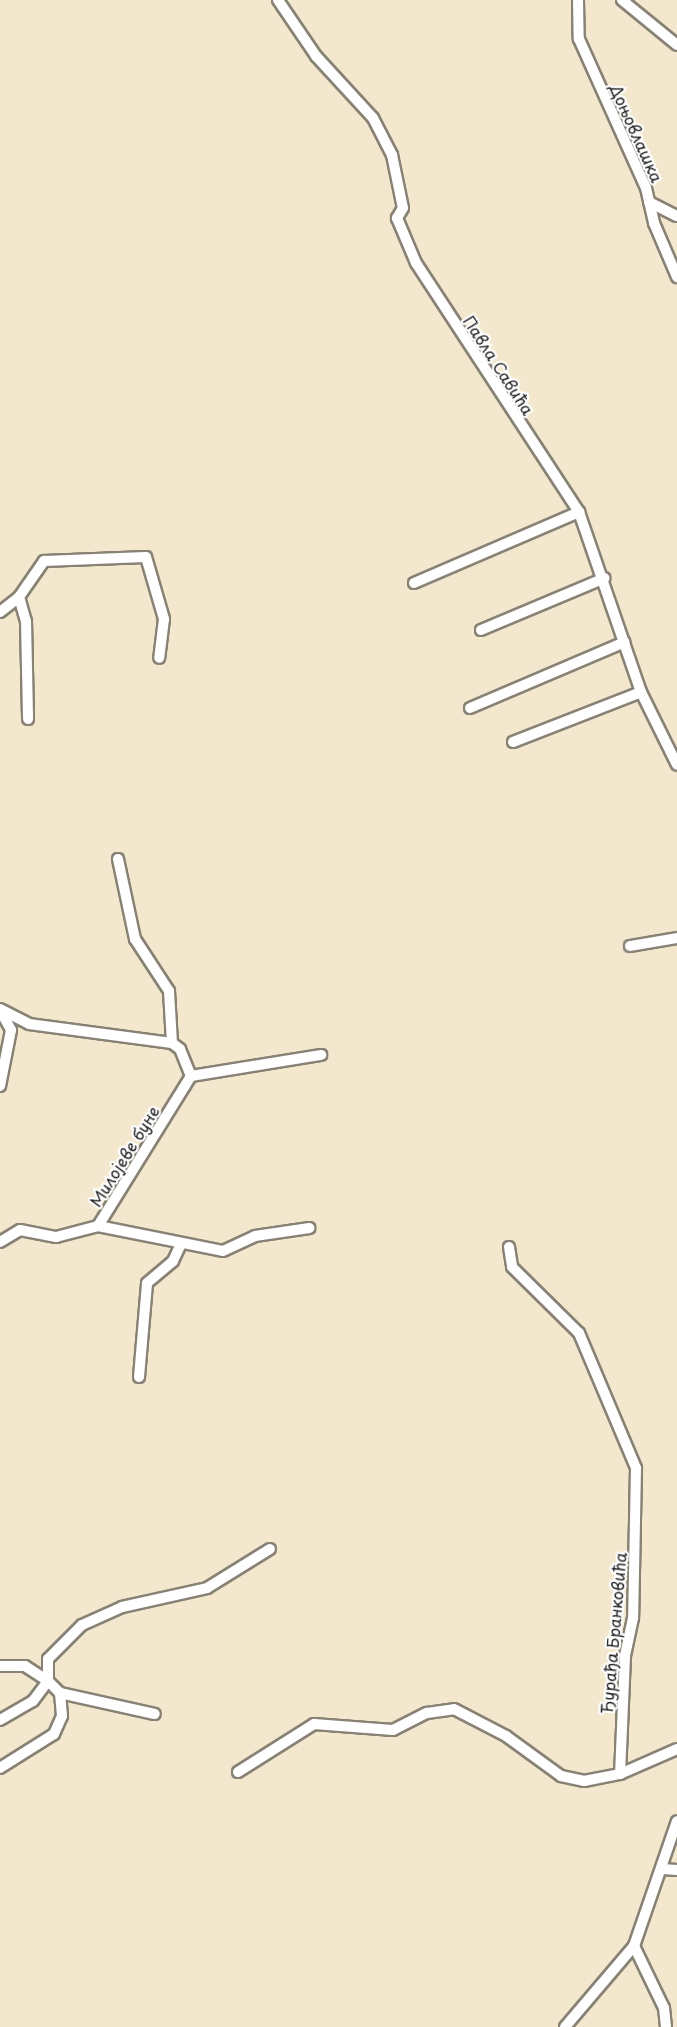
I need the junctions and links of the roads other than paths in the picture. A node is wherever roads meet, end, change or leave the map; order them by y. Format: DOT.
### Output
graph roads {
  1 [pos="278,0"];
  2 [pos="578,0"];
  3 [pos="622,0"];
  4 [pos="677,45"];
  5 [pos="649,202"];
  6 [pos="677,216"];
  7 [pos="677,277"];
  8 [pos="579,512"];
  9 [pos="604,578"];
  10 [pos="414,583"];
  11 [pos="19,597"];
  12 [pos="0,612"];
  13 [pos="481,630"];
  14 [pos="625,642"];
  15 [pos="159,658"];
  16 [pos="641,692"];
  17 [pos="470,708"];
  18 [pos="28,719"];
  19 [pos="513,742"];
  20 [pos="677,765"];
  21 [pos="118,859"];
  22 [pos="677,938"];
  23 [pos="630,946"];
  24 [pos="0,1010"];
  25 [pos="172,1043"];
  26 [pos="321,1055"];
  27 [pos="191,1076"];
  28 [pos="0,1086"];
  29 [pos="98,1226"];
  30 [pos="309,1228"];
  31 [pos="0,1242"];
  32 [pos="180,1246"];
  33 [pos="509,1247"];
  34 [pos="139,1377"];
  35 [pos="270,1549"];
  36 [pos="0,1666"];
  37 [pos="48,1681"];
  38 [pos="60,1694"];
  39 [pos="155,1714"];
  40 [pos="0,1720"];
  41 [pos="677,1749"];
  42 [pos="0,1768"];
  43 [pos="238,1772"];
  44 [pos="620,1774"];
  45 [pos="677,1821"];
  46 [pos="663,1869"];
  47 [pos="677,1870"];
  48 [pos="634,1946"];
  49 [pos="664,2008"];
  50 [pos="677,2011"];
  51 [pos="565,2027"];
  52 [pos="666,2027"];
  1 -- 8 [label="street, Павла Савића"];
  2 -- 5 [label="street, Доњовлашка"];
  3 -- 4 [label="street"];
  5 -- 6 [label="street"];
  5 -- 7 [label="street, Доњовлашка"];
  8 -- 9 [label="street, Павла Савића"];
  8 -- 10 [label="street"];
  9 -- 13 [label="street"];
  9 -- 14 [label="street, Павла Савића"];
  11 -- 12 [label="street"];
  11 -- 15 [label="street"];
  11 -- 18 [label="street"];
  14 -- 16 [label="street, Павла Савића"];
  14 -- 17 [label="street"];
  16 -- 19 [label="street"];
  16 -- 20 [label="street, Павла Савића"];
  21 -- 25 [label="street"];
  22 -- 23 [label="street"];
  24 -- 25 [label="street"];
  24 -- 28 [label="street"];
  25 -- 27 [label="street"];
  26 -- 27 [label="street"];
  27 -- 29 [label="street, Милојеве буне"];
  29 -- 31 [label="street, Милојеве буне"];
  29 -- 32 [label="street"];
  30 -- 32 [label="street"];
  32 -- 34 [label="street"];
  33 -- 44 [label="street, Ђурађа Бранковића"];
  35 -- 37 [label="street"];
  36 -- 37 [label="street"];
  37 -- 38 [label="street"];
  37 -- 40 [label="street"];
  38 -- 39 [label="street"];
  38 -- 42 [label="street"];
  41 -- 44 [label="street"];
  43 -- 44 [label="street"];
  45 -- 46 [label="street"];
  46 -- 47 [label="street"];
  46 -- 48 [label="street"];
  48 -- 49 [label="street"];
  48 -- 51 [label="street"];
  49 -- 50 [label="street"];
  49 -- 52 [label="street"];
}
